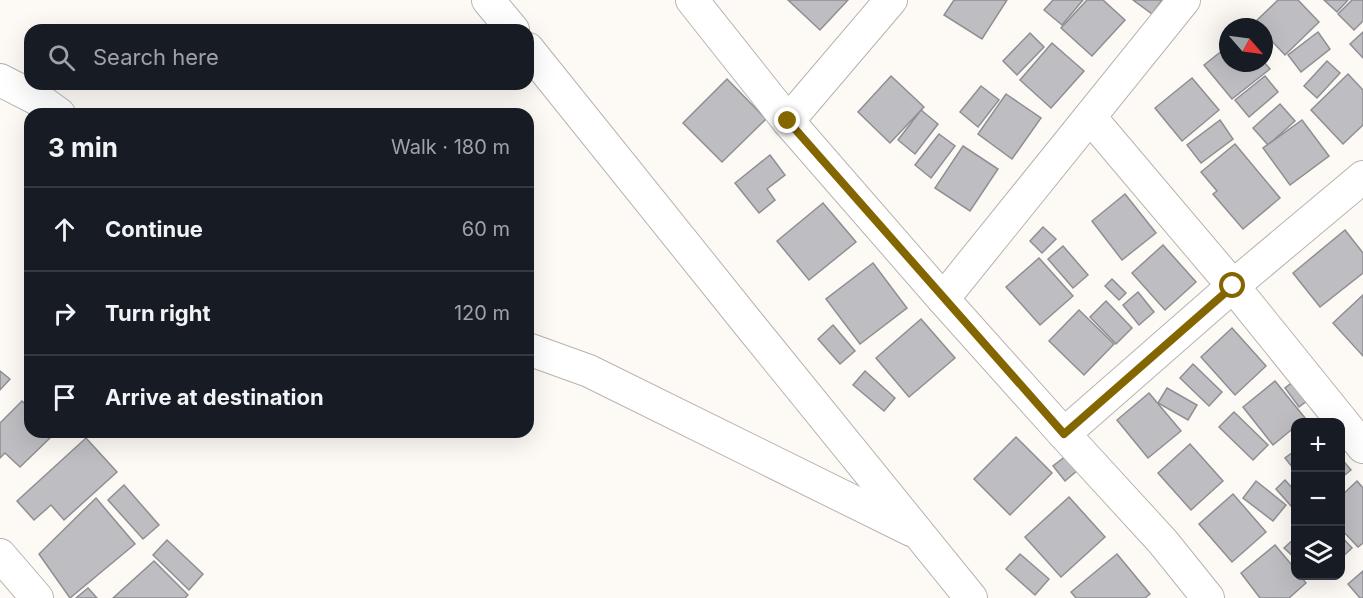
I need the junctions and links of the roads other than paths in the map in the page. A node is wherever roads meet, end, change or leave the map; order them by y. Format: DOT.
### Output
graph roads {
  1 [pos="488,0"];
  2 [pos="692,0"];
  3 [pos="891,0"];
  4 [pos="1184,0"];
  5 [pos="508,24"];
  6 [pos="534,56"];
  7 [pos="0,80"];
  8 [pos="51,108"];
  9 [pos="1090,117"];
  10 [pos="788,121"];
  11 [pos="1363,177"];
  12 [pos="1233,286"];
  13 [pos="943,299"];
  14 [pos="534,351"];
  15 [pos="1064,434"];
  16 [pos="1363,447"];
  17 [pos="919,534"];
  18 [pos="0,555"];
  19 [pos="37,598"];
  20 [pos="971,598"];
  21 [pos="1208,598"];
  1 -- 5 [label="street"];
  2 -- 10 [label="street"];
  3 -- 10 [label="street"];
  4 -- 9 [label="street"];
  6 -- 17 [label="street"];
  7 -- 8 [label="street"];
  9 -- 12 [label="street"];
  9 -- 13 [label="street"];
  10 -- 13 [label="street"];
  11 -- 12 [label="street"];
  12 -- 15 [label="street"];
  12 -- 16 [label="street"];
  13 -- 15 [label="street"];
  14 -- 17 [label="street"];
  15 -- 21 [label="street"];
  17 -- 20 [label="street"];
  18 -- 19 [label="street"];
}
